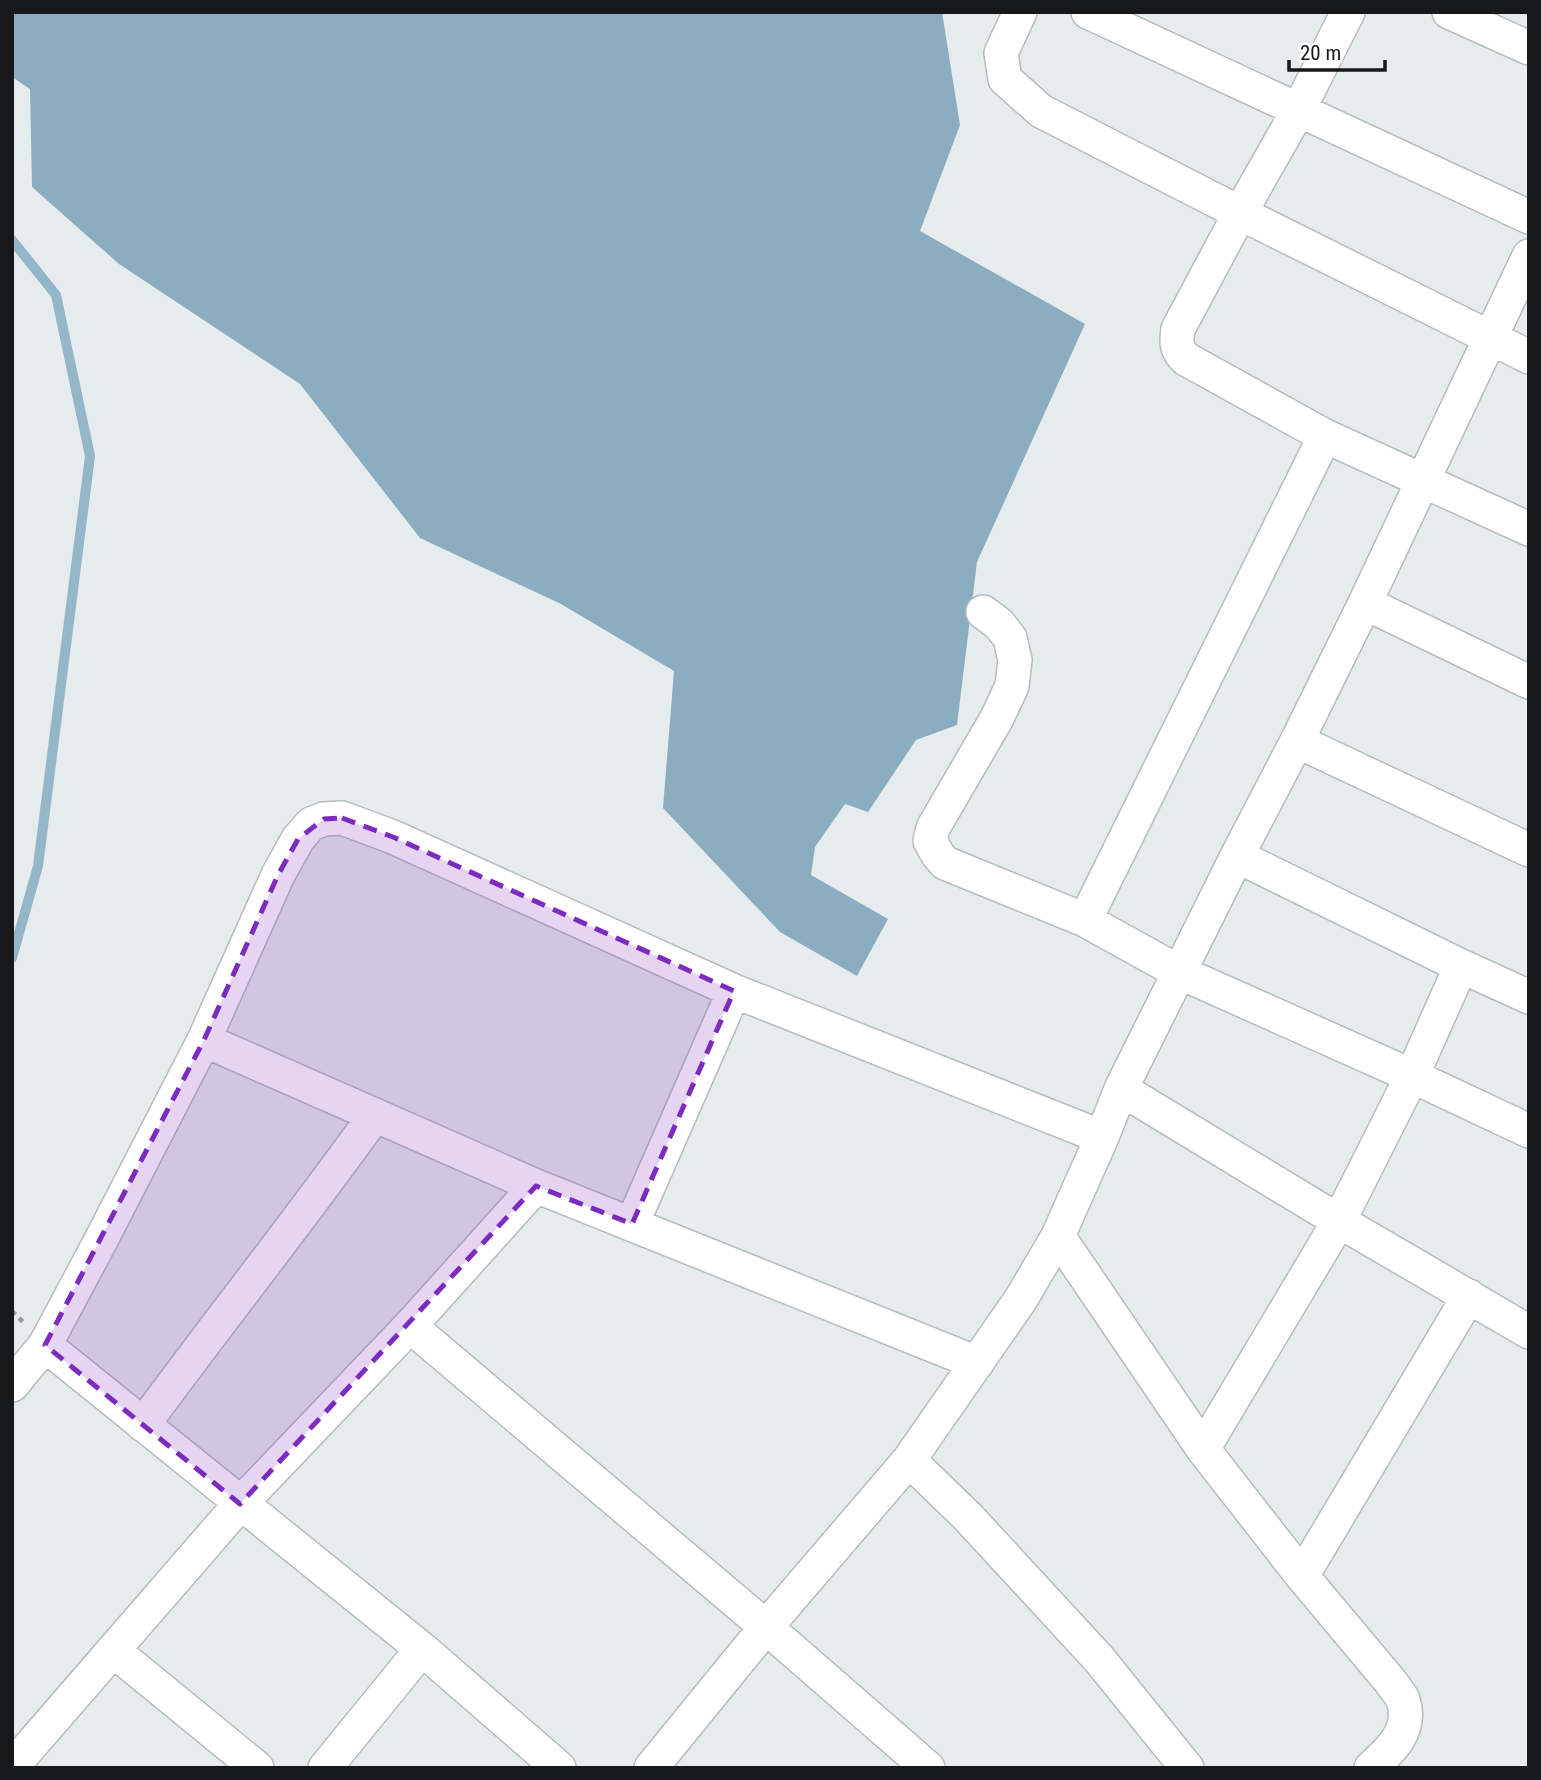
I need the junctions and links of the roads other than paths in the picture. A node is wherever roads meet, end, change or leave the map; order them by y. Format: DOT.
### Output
graph roads {
  1 [pos="1020,12"];
  2 [pos="1088,12"];
  3 [pos="1349,12"];
  4 [pos="1449,12"];
  5 [pos="1529,48"];
  6 [pos="1299,109"];
  7 [pos="1240,213"];
  8 [pos="1529,217"];
  9 [pos="1529,256"];
  10 [pos="1491,338"];
  11 [pos="1529,357"];
  12 [pos="1325,436"];
  13 [pos="1423,480"];
  14 [pos="1529,529"];
  15 [pos="1365,603"];
  16 [pos="982,612"];
  17 [pos="1529,682"];
  18 [pos="1297,741"];
  19 [pos="1529,850"];
  20 [pos="1237,856"];
  21 [pos="1085,920"];
  22 [pos="1461,966"];
  23 [pos="1179,972"];
  24 [pos="734,991"];
  25 [pos="1529,997"];
  26 [pos="204,1040"];
  27 [pos="1412,1076"];
  28 [pos="1121,1089"];
  29 [pos="375,1115"];
  30 [pos="1529,1132"];
  31 [pos="1102,1137"];
  32 [pos="536,1185"];
  33 [pos="1339,1221"];
  34 [pos="632,1224"];
  35 [pos="1058,1237"];
  36 [pos="1469,1297"];
  37 [pos="410,1326"];
  38 [pos="1529,1332"];
  39 [pos="45,1345"];
  40 [pos="977,1363"];
  41 [pos="12,1385"];
  42 [pos="143,1425"];
  43 [pos="1203,1449"];
  44 [pos="909,1460"];
  45 [pos="240,1504"];
  46 [pos="1302,1576"];
  47 [pos="766,1627"];
  48 [pos="422,1649"];
  49 [pos="114,1651"];
  50 [pos="12,1767"];
  51 [pos="257,1768"];
  52 [pos="325,1768"];
  53 [pos="558,1768"];
  54 [pos="651,1768"];
  55 [pos="928,1768"];
  56 [pos="1187,1768"];
  57 [pos="1371,1768"];
  1 -- 7 [label="street"];
  2 -- 6 [label="street"];
  3 -- 6 [label="street"];
  4 -- 5 [label="street"];
  6 -- 7 [label="street"];
  6 -- 8 [label="street"];
  7 -- 10 [label="street"];
  7 -- 12 [label="street"];
  9 -- 10 [label="street"];
  10 -- 11 [label="street"];
  10 -- 13 [label="street"];
  12 -- 13 [label="street"];
  12 -- 21 [label="street"];
  13 -- 14 [label="street"];
  13 -- 15 [label="street"];
  15 -- 17 [label="street"];
  15 -- 18 [label="street"];
  16 -- 21 [label="street"];
  18 -- 19 [label="street"];
  18 -- 20 [label="street"];
  20 -- 22 [label="street"];
  20 -- 23 [label="street"];
  21 -- 23 [label="street"];
  22 -- 25 [label="street"];
  22 -- 27 [label="street"];
  23 -- 27 [label="street"];
  23 -- 28 [label="street"];
  24 -- 26 [label="street"];
  24 -- 31 [label="street"];
  24 -- 34 [label="street"];
  26 -- 29 [label="street"];
  26 -- 39 [label="street"];
  27 -- 30 [label="street"];
  27 -- 33 [label="street"];
  28 -- 31 [label="street"];
  28 -- 33 [label="street"];
  29 -- 32 [label="street"];
  29 -- 42 [label="street"];
  31 -- 35 [label="street"];
  32 -- 34 [label="street"];
  32 -- 37 [label="street"];
  33 -- 36 [label="street"];
  33 -- 43 [label="street"];
  34 -- 40 [label="street"];
  35 -- 40 [label="street"];
  35 -- 43 [label="street"];
  36 -- 38 [label="street"];
  36 -- 46 [label="street"];
  37 -- 45 [label="street"];
  37 -- 47 [label="street"];
  39 -- 41 [label="street"];
  39 -- 42 [label="street"];
  40 -- 44 [label="street"];
  42 -- 45 [label="street"];
  43 -- 46 [label="street"];
  44 -- 47 [label="street"];
  44 -- 56 [label="street"];
  45 -- 48 [label="street"];
  45 -- 49 [label="street"];
  46 -- 57 [label="street"];
  47 -- 54 [label="street"];
  47 -- 55 [label="street"];
  48 -- 52 [label="street"];
  48 -- 53 [label="street"];
  49 -- 50 [label="street"];
  49 -- 51 [label="street"];
}
